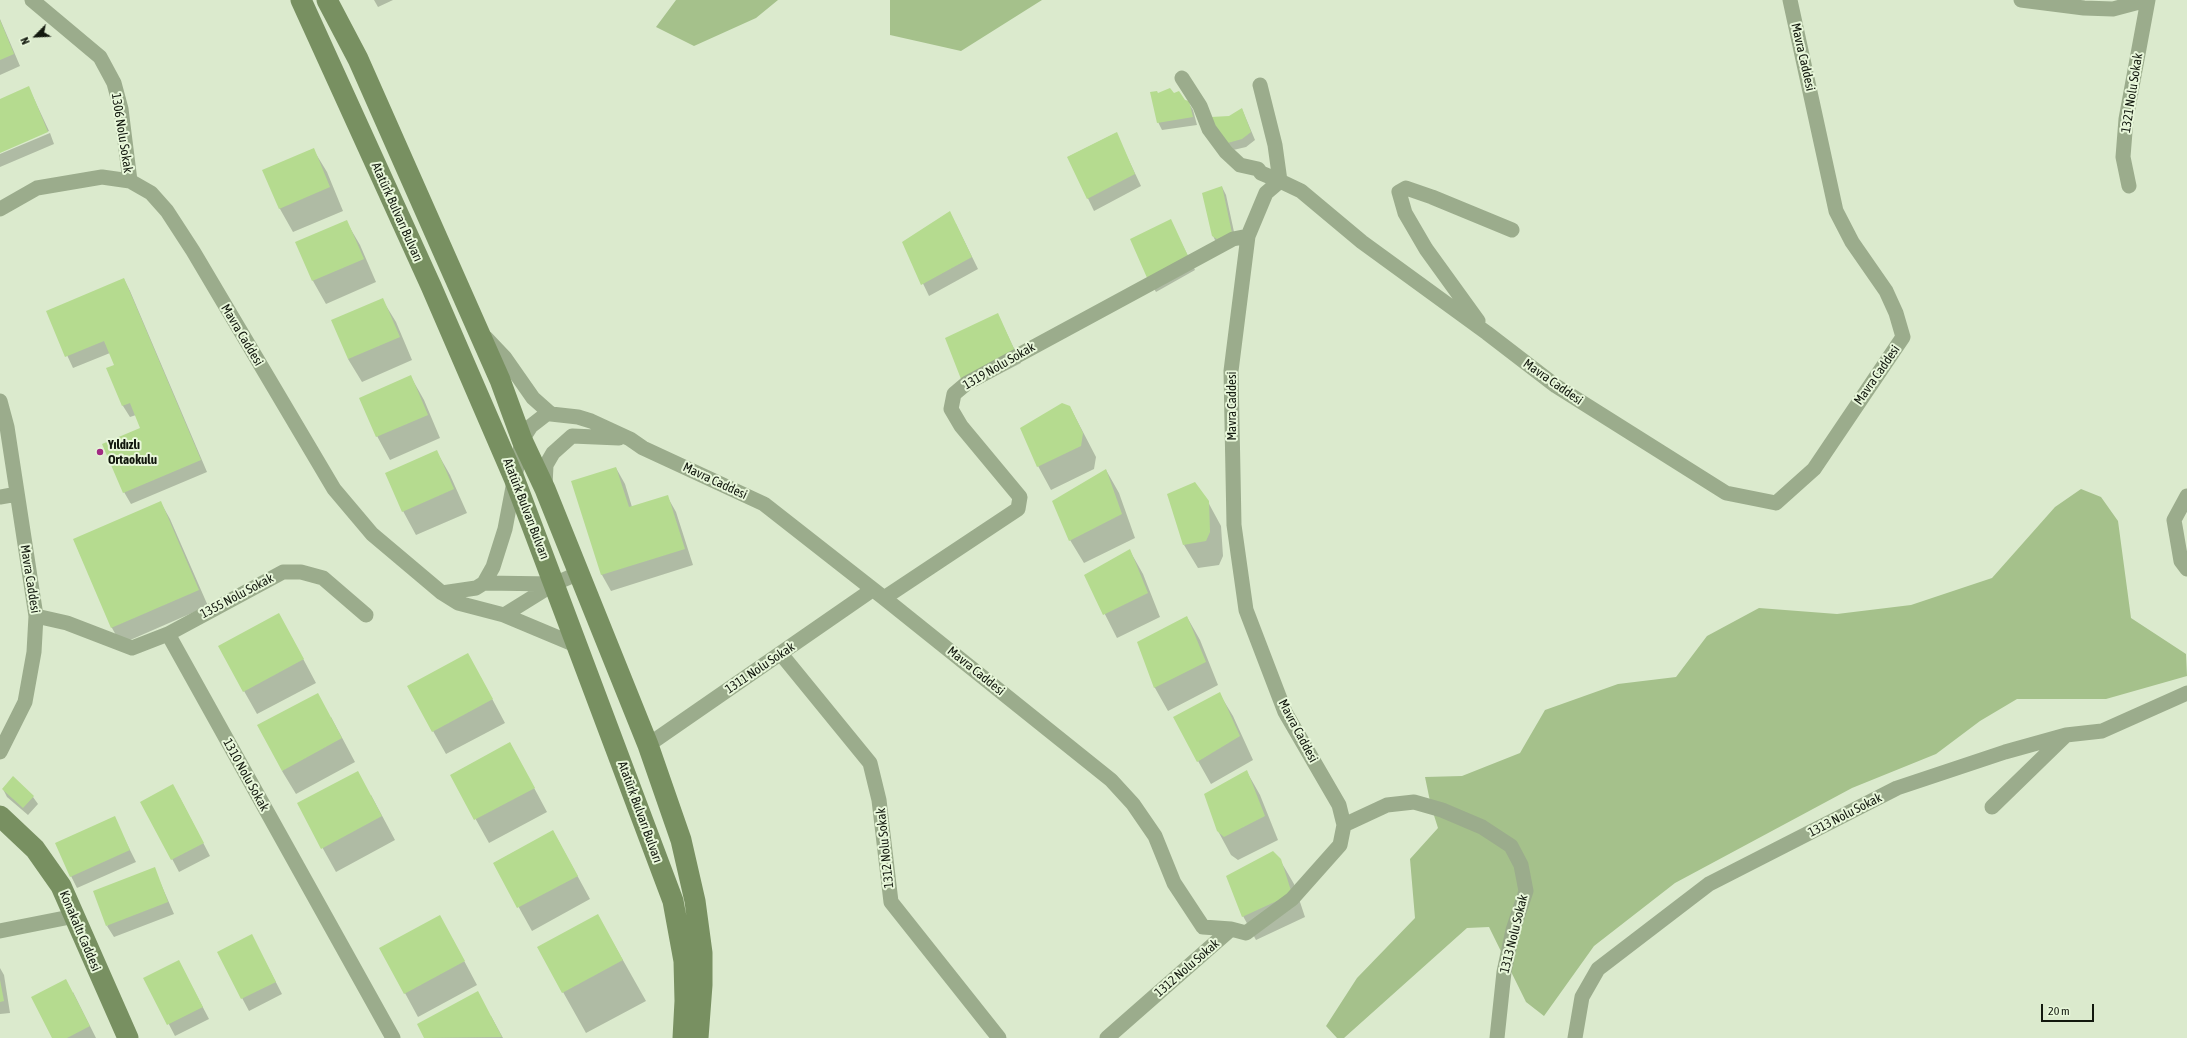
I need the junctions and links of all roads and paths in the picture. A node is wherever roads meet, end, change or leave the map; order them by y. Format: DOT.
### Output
graph roads {
  1 [pos="32,0"];
  2 [pos="301,0"];
  3 [pos="327,0"];
  4 [pos="1790,0"];
  5 [pos="2021,0"];
  6 [pos="2148,0"];
  7 [pos="1182,78"];
  8 [pos="1260,85"];
  9 [pos="130,181"];
  10 [pos="1280,181"];
  11 [pos="2129,186"];
  12 [pos="0,209"];
  13 [pos="1512,230"];
  14 [pos="1248,236"];
  15 [pos="478,330"];
  16 [pos="1487,333"];
  17 [pos="0,401"];
  18 [pos="552,414"];
  19 [pos="630,439"];
  20 [pos="522,440"];
  21 [pos="514,478"];
  22 [pos="545,489"];
  23 [pos="17,494"];
  24 [pos="2187,496"];
  25 [pos="0,497"];
  26 [pos="2187,569"];
  27 [pos="579,573"];
  28 [pos="484,583"];
  29 [pos="554,584"];
  30 [pos="442,593"];
  31 [pos="878,594"];
  32 [pos="366,615"];
  33 [pos="504,615"];
  34 [pos="36,616"];
  35 [pos="168,634"];
  36 [pos="578,646"];
  37 [pos="781,654"];
  38 [pos="2187,693"];
  39 [pos="2066,736"];
  40 [pos="648,744"];
  41 [pos="0,752"];
  42 [pos="1992,807"];
  43 [pos="0,816"];
  44 [pos="1344,825"];
  45 [pos="76,916"];
  46 [pos="1231,929"];
  47 [pos="0,931"];
  48 [pos="128,1038"];
  49 [pos="393,1038"];
  50 [pos="683,1038"];
  51 [pos="698,1038"];
  52 [pos="999,1038"];
  53 [pos="1107,1038"];
  54 [pos="1497,1038"];
  55 [pos="1575,1038"];
  1 -- 9 [label="street, 1306 Nolu Sokak"];
  2 -- 21 [label="street, Atatürk Bulvarı Bulvarı"];
  3 -- 15 [label="street, Atatürk Bulvarı Bulvarı"];
  4 -- 16 [label="street, Mavra Caddesi"];
  5 -- 6 [label="street"];
  6 -- 11 [label="street, 1321 Nolu Sokak"];
  7 -- 10 [label="street"];
  8 -- 10 [label="street"];
  9 -- 12 [label="street, Mavra Caddesi"];
  9 -- 30 [label="street, Mavra Caddesi"];
  10 -- 14 [label="street, Mavra Caddesi"];
  10 -- 16 [label="street, Mavra Caddesi"];
  13 -- 16 [label="street"];
  14 -- 31 [label="street, 1319 Nolu Sokak"];
  14 -- 44 [label="street, Mavra Caddesi"];
  15 -- 18 [label="street"];
  15 -- 20 [label="street, Atatürk Bulvarı Bulvarı"];
  17 -- 23 [label="street, Mavra Caddesi"];
  18 -- 19 [label="street, Mavra Caddesi"];
  18 -- 20 [label="street"];
  19 -- 22 [label="street, Mavra Caddesi"];
  19 -- 31 [label="street, Mavra Caddesi"];
  20 -- 21 [label="street"];
  20 -- 22 [label="street, Atatürk Bulvarı Bulvarı"];
  21 -- 28 [label="street"];
  21 -- 29 [label="street, Atatürk Bulvarı Bulvarı"];
  22 -- 27 [label="street, Atatürk Bulvarı Bulvarı"];
  23 -- 25 [label="street"];
  23 -- 34 [label="street, Mavra Caddesi"];
  24 -- 26 [label="street"];
  27 -- 29 [label="street"];
  27 -- 40 [label="street, Atatürk Bulvarı Bulvarı"];
  28 -- 29 [label="street"];
  28 -- 30 [label="street"];
  29 -- 33 [label="street"];
  29 -- 36 [label="street, Atatürk Bulvarı Bulvarı"];
  30 -- 33 [label="street, Mavra Caddesi"];
  31 -- 37 [label="street, 1311 Nolu Sokak"];
  31 -- 46 [label="street, Mavra Caddesi"];
  32 -- 35 [label="street, 1355 Nolu Sokak"];
  33 -- 36 [label="street, Mavra Caddesi"];
  34 -- 35 [label="street"];
  34 -- 41 [label="street, Mavra Caddesi"];
  35 -- 49 [label="street, 1310 Nolu Sokak"];
  36 -- 50 [label="street, Atatürk Bulvarı Bulvarı"];
  37 -- 40 [label="street, 1311 Nolu Sokak"];
  37 -- 52 [label="street, 1312 Nolu Sokak"];
  38 -- 39 [label="street, 1313 Nolu Sokak"];
  39 -- 42 [label="street"];
  39 -- 55 [label="street, 1313 Nolu Sokak"];
  40 -- 51 [label="street, Atatürk Bulvarı Bulvarı"];
  43 -- 45 [label="street, Konakaltı Caddesi"];
  44 -- 46 [label="street, Mavra Caddesi"];
  44 -- 54 [label="street, 1313 Nolu Sokak"];
  45 -- 47 [label="street"];
  45 -- 48 [label="street, Konakaltı Caddesi"];
  46 -- 53 [label="street, 1312 Nolu Sokak"];
}
